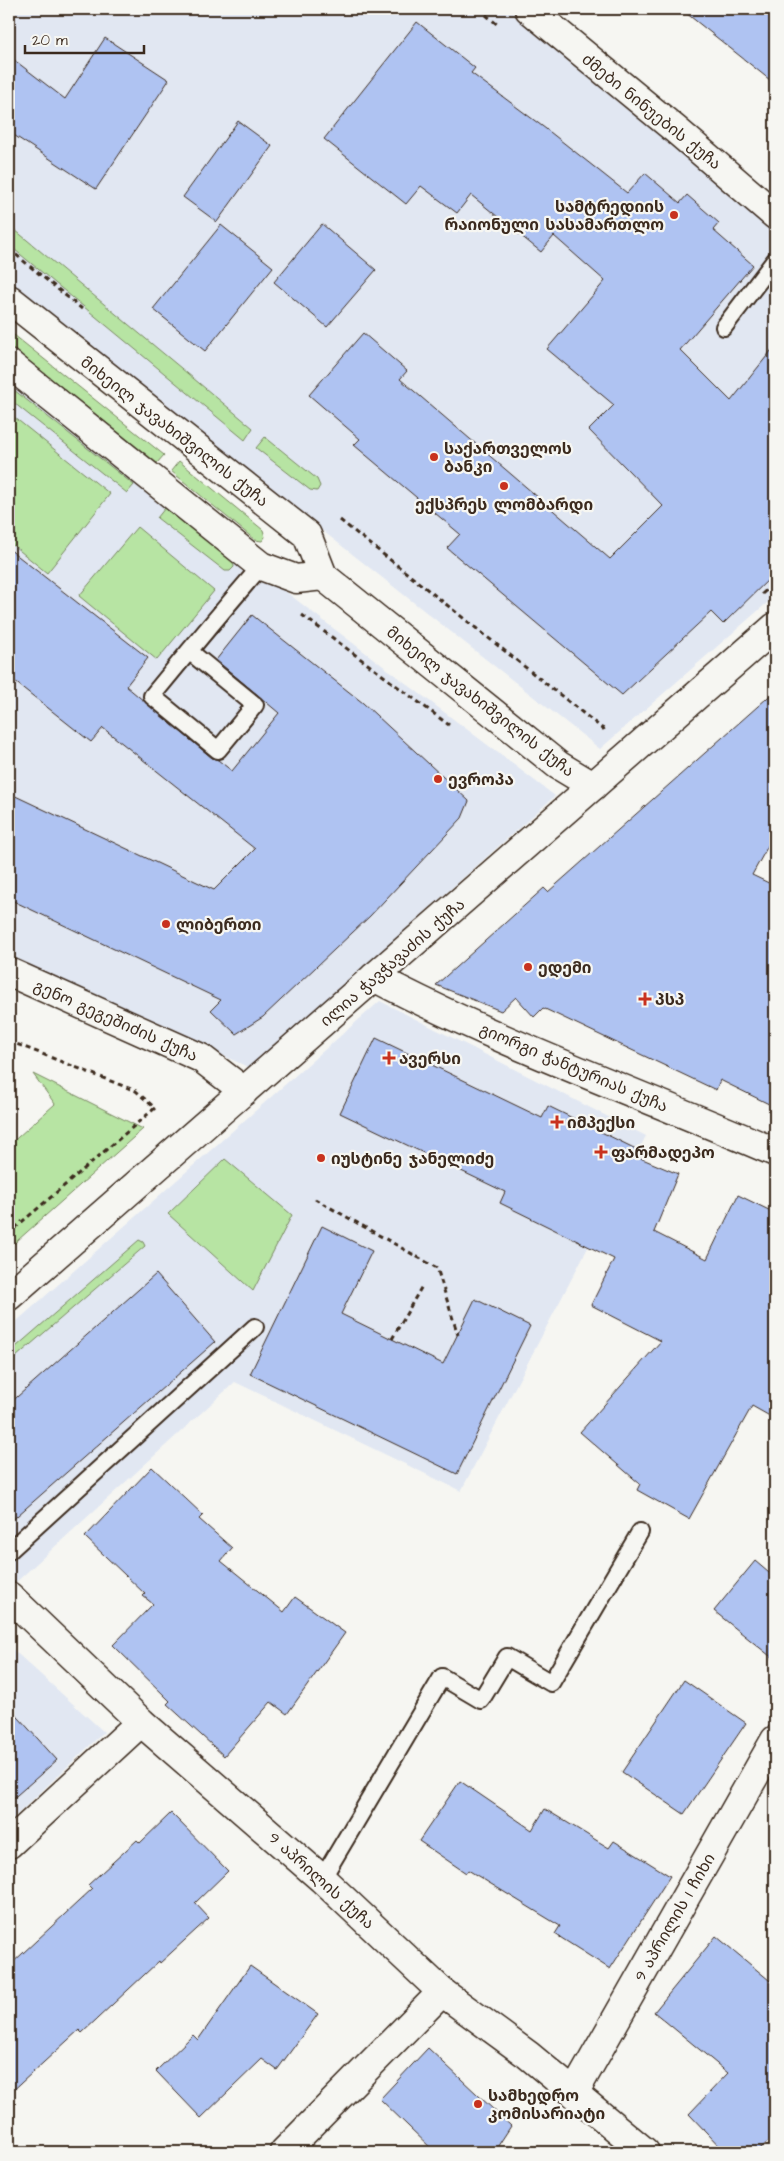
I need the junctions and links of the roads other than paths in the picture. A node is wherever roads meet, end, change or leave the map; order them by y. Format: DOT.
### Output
graph roads {
  1 [pos="529,9"];
  2 [pos="775,215"];
  3 [pos="775,260"];
  4 [pos="9,299"];
  5 [pos="724,327"];
  6 [pos="9,364"];
  7 [pos="261,566"];
  8 [pos="323,576"];
  9 [pos="775,627"];
  10 [pos="190,651"];
  11 [pos="593,786"];
  12 [pos="9,972"];
  13 [pos="374,977"];
  14 [pos="244,1091"];
  15 [pos="775,1152"];
  16 [pos="9,1296"];
  17 [pos="255,1327"];
  18 [pos="640,1532"];
  19 [pos="9,1551"];
  20 [pos="9,1596"];
  21 [pos="141,1722"];
  22 [pos="775,1740"];
  23 [pos="9,1844"];
  24 [pos="322,1878"];
  25 [pos="442,1992"];
  26 [pos="574,2093"];
  27 [pos="284,2152"];
  28 [pos="645,2152"];
  1 -- 2 [label="street, ძმები ნინუების ქუჩა"];
  3 -- 5 [label="lane"];
  4 -- 8 [label="street, მიხეილ ჯავახიშვილის ქუჩა"];
  6 -- 7 [label="street"];
  7 -- 8 [label="street"];
  7 -- 10 [label="lane"];
  8 -- 11 [label="street, მიხეილ ჯავახიშვილის ქუჩა"];
  9 -- 11 [label="street, ილია ჭავჭავაძის ქუჩა"];
  10 -- 10 [label="lane"];
  11 -- 13 [label="street, ილია ჭავჭავაძის ქუჩა"];
  12 -- 14 [label="street, გენო გეგეშიძის ქუჩა"];
  13 -- 14 [label="street, ილია ჭავჭავაძის ქუჩა"];
  13 -- 15 [label="street, გიორგი ჭანტურიას ქუჩა"];
  14 -- 16 [label="street, ილია ჭავჭავაძის ქუჩა"];
  17 -- 19 [label="lane"];
  18 -- 24 [label="lane"];
  20 -- 21 [label="street, 9 აპრილის ქუჩა"];
  21 -- 23 [label="street"];
  21 -- 24 [label="street, 9 აპრილის ქუჩა"];
  22 -- 26 [label="street, 9 აპრილის I ჩიხი"];
  24 -- 25 [label="street, 9 აპრილის ქუჩა"];
  25 -- 26 [label="street, 9 აპრილის ქუჩა"];
  25 -- 27 [label="street"];
  26 -- 28 [label="street, 9 აპრილის ქუჩა"];
}
